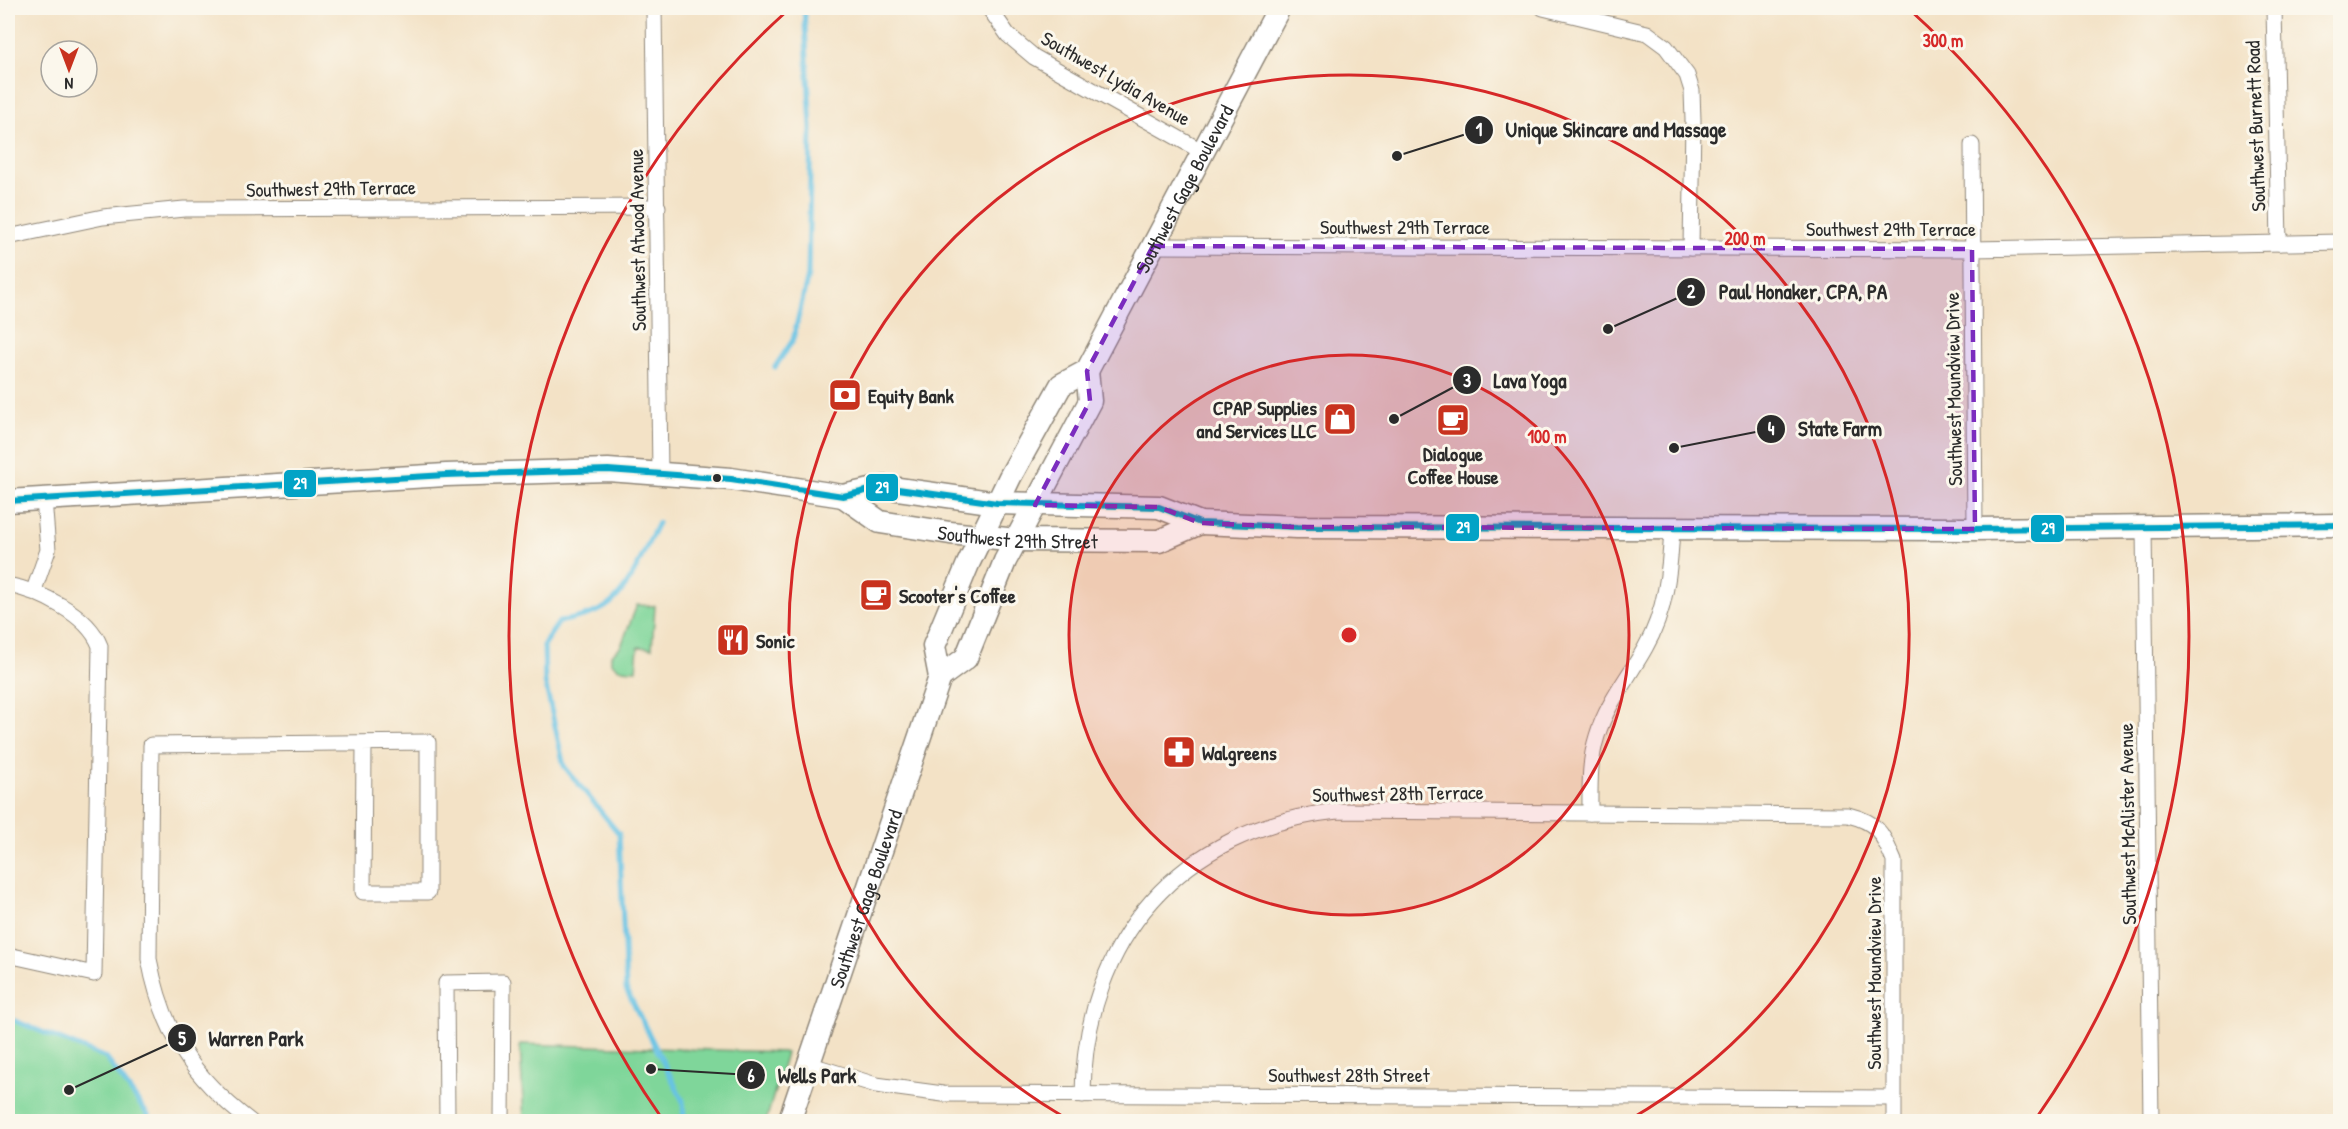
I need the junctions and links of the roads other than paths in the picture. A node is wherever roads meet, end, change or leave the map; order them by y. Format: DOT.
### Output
graph roads {
  1 [pos="654,8"];
  2 [pos="989,8"];
  3 [pos="1279,8"];
  4 [pos="1543,8"];
  5 [pos="2274,8"];
  6 [pos="1972,145"];
  7 [pos="1203,152"];
  8 [pos="658,207"];
  9 [pos="8,237"];
  10 [pos="2340,242"];
  11 [pos="2279,243"];
  12 [pos="1154,246"];
  13 [pos="1691,248"];
  14 [pos="1972,249"];
  15 [pos="1087,372"];
  16 [pos="660,473"];
  17 [pos="843,496"];
  18 [pos="44,499"];
  19 [pos="8,501"];
  20 [pos="997,503"];
  21 [pos="1035,505"];
  22 [pos="1200,523"];
  23 [pos="2340,525"];
  24 [pos="2144,527"];
  25 [pos="1672,528"];
  26 [pos="1976,529"];
  27 [pos="981,537"];
  28 [pos="1016,540"];
  29 [pos="8,585"];
  30 [pos="34,590"];
  31 [pos="940,677"];
  32 [pos="364,744"];
  33 [pos="1590,813"];
  34 [pos="1879,828"];
  35 [pos="8,956"];
  36 [pos="808,1064"];
  37 [pos="1083,1095"];
  38 [pos="1893,1098"];
  39 [pos="251,1122"];
  40 [pos="447,1122"];
  41 [pos="502,1122"];
  42 [pos="789,1122"];
  43 [pos="1894,1122"];
  44 [pos="2151,1122"];
  1 -- 8 [label="street, Southwest Atwood Avenue"];
  2 -- 7 [label="street, Southwest Lydia Avenue"];
  3 -- 7 [label="main road, Southwest Gage Boulevard"];
  4 -- 13 [label="street"];
  5 -- 11 [label="street, Southwest Burnett Road"];
  6 -- 14 [label="street, Southwest Moundview Drive"];
  7 -- 12 [label="main road, Southwest Gage Boulevard"];
  8 -- 9 [label="street, Southwest 29th Terrace"];
  8 -- 16 [label="street, Southwest Atwood Avenue"];
  10 -- 11 [label="street, Southwest 29th Terrace"];
  11 -- 14 [label="street, Southwest 29th Terrace"];
  12 -- 13 [label="street, Southwest 29th Terrace"];
  12 -- 15 [label="main road, Southwest Gage Boulevard"];
  13 -- 14 [label="street, Southwest 29th Terrace"];
  14 -- 26 [label="street, Southwest Moundview Drive"];
  15 -- 20 [label="main road, Southwest Gage Boulevard"];
  15 -- 21 [label="main road"];
  16 -- 17 [label="main road, Southwest 29th Street"];
  16 -- 18 [label="main road, Southwest 29th Street"];
  17 -- 20 [label="main road, Southwest 29th Street"];
  17 -- 27 [label="main road, Southwest 29th Street"];
  18 -- 19 [label="main road, Southwest 29th Street"];
  18 -- 30 [label="street"];
  20 -- 21 [label="main road, Southwest 29th Street"];
  20 -- 27 [label="main road, Southwest Gage Boulevard"];
  21 -- 22 [label="main road, Southwest 29th Street"];
  21 -- 28 [label="main road"];
  22 -- 25 [label="main road, Southwest 29th Street"];
  22 -- 28 [label="main road, Southwest 29th Street"];
  23 -- 24 [label="main road, Southwest 29th Street"];
  24 -- 26 [label="main road, Southwest 29th Street"];
  24 -- 44 [label="street, Southwest McAlister Avenue"];
  25 -- 26 [label="main road, Southwest 29th Street"];
  25 -- 33 [label="street"];
  27 -- 28 [label="main road, Southwest 29th Street"];
  27 -- 31 [label="main road, Southwest Gage Boulevard"];
  28 -- 31 [label="main road"];
  29 -- 30 [label="street"];
  30 -- 35 [label="street"];
  31 -- 36 [label="main road, Southwest Gage Boulevard"];
  32 -- 32 [label="street"];
  32 -- 39 [label="street"];
  33 -- 34 [label="street, Southwest 28th Terrace"];
  33 -- 37 [label="street, Southwest 28th Terrace"];
  34 -- 38 [label="street, Southwest Moundview Drive"];
  36 -- 37 [label="street, Southwest 28th Street"];
  36 -- 42 [label="main road, Southwest Gage Boulevard"];
  37 -- 38 [label="street, Southwest 28th Street"];
  38 -- 43 [label="street, Southwest Moundview Drive"];
  40 -- 41 [label="street"];
}
